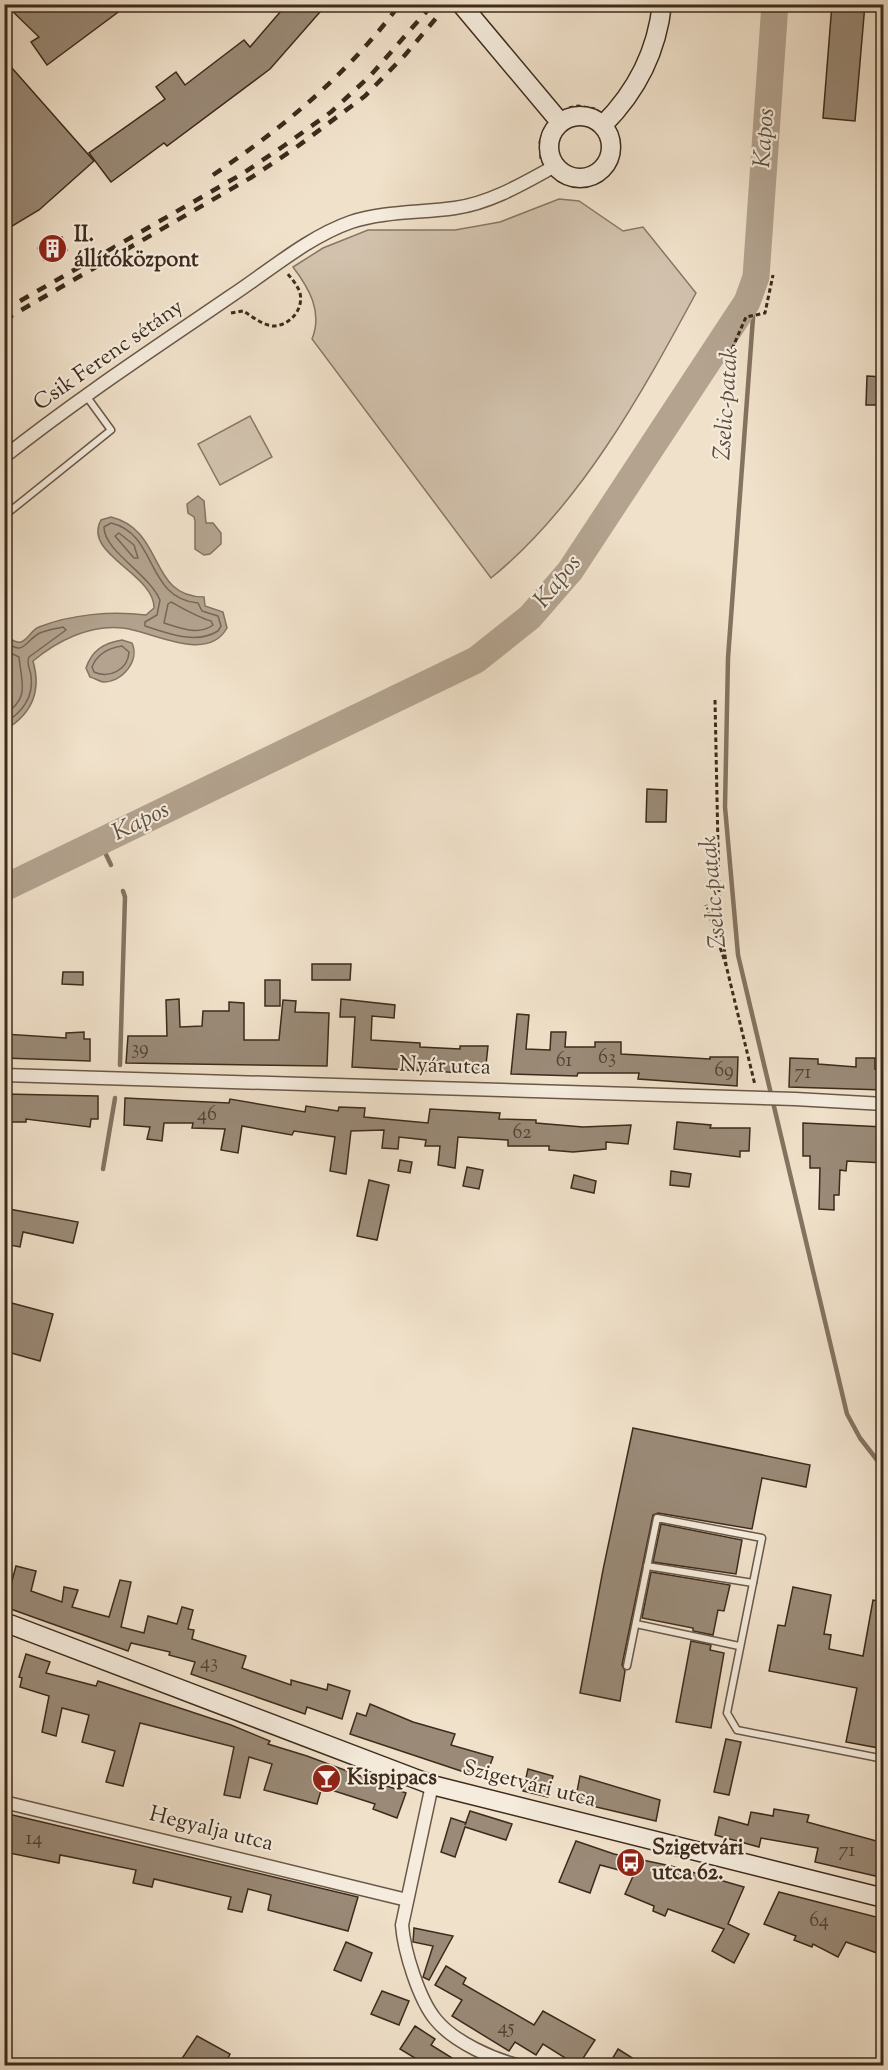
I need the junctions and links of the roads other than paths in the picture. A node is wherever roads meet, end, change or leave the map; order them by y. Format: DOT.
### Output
graph roads {
  1 [pos="461,4"];
  2 [pos="662,4"];
  3 [pos="563,115"];
  4 [pos="602,118"];
  5 [pos="555,166"];
  6 [pos="87,397"];
  7 [pos="4,457"];
  8 [pos="4,516"];
  9 [pos="4,1075"];
  10 [pos="884,1104"];
  11 [pos="647,1566"];
  12 [pos="753,1583"];
  13 [pos="4,1622"];
  14 [pos="636,1624"];
  15 [pos="739,1646"];
  16 [pos="627,1666"];
  17 [pos="884,1759"];
  18 [pos="432,1785"];
  19 [pos="4,1802"];
  20 [pos="884,1898"];
  21 [pos="407,1899"];
  22 [pos="521,2066"];
  1 -- 3 [label="street"];
  2 -- 4 [label="street"];
  3 -- 4 [label="street"];
  3 -- 5 [label="street"];
  4 -- 5 [label="street"];
  5 -- 6 [label="street, Csik Ferenc sétány"];
  6 -- 7 [label="street, Csik Ferenc sétány"];
  6 -- 8 [label="lane"];
  9 -- 10 [label="street, Nyár utca"];
  11 -- 12 [label="lane"];
  11 -- 12 [label="lane"];
  11 -- 14 [label="lane"];
  12 -- 15 [label="lane"];
  13 -- 18 [label="street, Szigetvári utca"];
  14 -- 15 [label="lane"];
  14 -- 16 [label="lane"];
  15 -- 17 [label="lane"];
  18 -- 20 [label="street, Szigetvári utca"];
  18 -- 21 [label="street"];
  19 -- 21 [label="street, Hegyalja utca"];
  21 -- 22 [label="street"];
}
